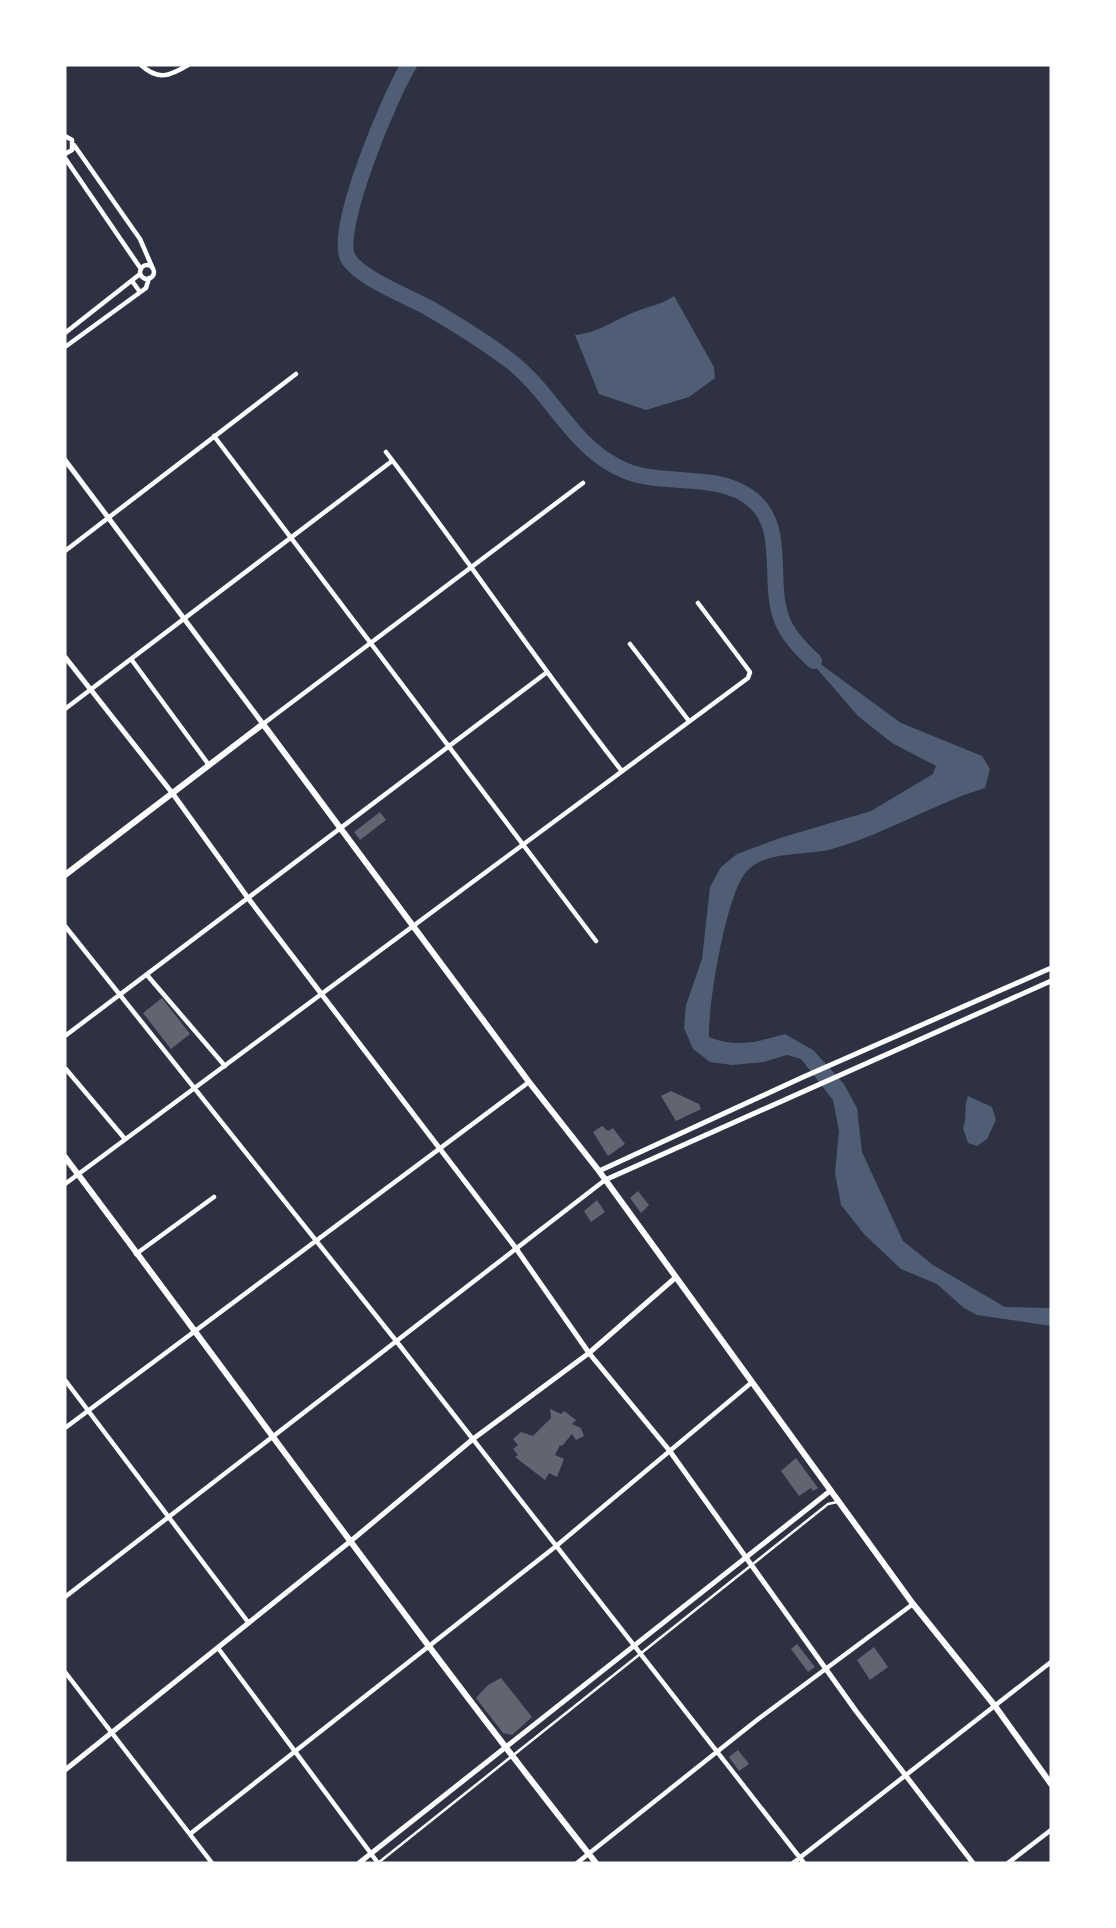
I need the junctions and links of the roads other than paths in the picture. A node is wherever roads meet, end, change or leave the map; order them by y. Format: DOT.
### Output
graph roads {
  1 [pos="141,65"];
  2 [pos="188,65"];
  3 [pos="66,134"];
  4 [pos="74,145"];
  5 [pos="65,156"];
  6 [pos="153,269"];
  7 [pos="141,272"];
  8 [pos="149,278"];
  9 [pos="132,281"];
  10 [pos="140,292"];
  11 [pos="75,326"];
  12 [pos="65,333"];
  13 [pos="81,335"];
  14 [pos="65,347"];
  15 [pos="296,374"];
  16 [pos="214,436"];
  17 [pos="386,453"];
  18 [pos="65,460"];
  19 [pos="392,461"];
  20 [pos="583,483"];
  21 [pos="108,518"];
  22 [pos="289,538"];
  23 [pos="65,551"];
  24 [pos="472,566"];
  25 [pos="698,603"];
  26 [pos="185,619"];
  27 [pos="370,644"];
  28 [pos="630,644"];
  29 [pos="65,657"];
  30 [pos="131,659"];
  31 [pos="545,673"];
  32 [pos="90,690"];
  33 [pos="65,709"];
  34 [pos="689,721"];
  35 [pos="263,724"];
  36 [pos="447,746"];
  37 [pos="210,765"];
  38 [pos="621,770"];
  39 [pos="173,794"];
  40 [pos="340,826"];
  41 [pos="522,845"];
  42 [pos="65,875"];
  43 [pos="248,898"];
  44 [pos="413,924"];
  45 [pos="65,926"];
  46 [pos="596,942"];
  47 [pos="1051,968"];
  48 [pos="146,975"];
  49 [pos="1051,981"];
  50 [pos="322,994"];
  51 [pos="117,996"];
  52 [pos="65,1036"];
  53 [pos="226,1066"];
  54 [pos="65,1068"];
  55 [pos="529,1082"];
  56 [pos="196,1087"];
  57 [pos="125,1139"];
  58 [pos="438,1147"];
  59 [pos="65,1157"];
  60 [pos="599,1171"];
  61 [pos="78,1174"];
  62 [pos="605,1180"];
  63 [pos="65,1184"];
  64 [pos="214,1197"];
  65 [pos="315,1239"];
  66 [pos="515,1247"];
  67 [pos="136,1254"];
  68 [pos="675,1278"];
  69 [pos="194,1332"];
  70 [pos="397,1342"];
  71 [pos="589,1353"];
  72 [pos="65,1380"];
  73 [pos="751,1383"];
  74 [pos="89,1412"];
  75 [pos="65,1428"];
  76 [pos="275,1438"];
  77 [pos="473,1439"];
  78 [pos="669,1450"];
  79 [pos="830,1491"];
  80 [pos="838,1501"];
  81 [pos="169,1517"];
  82 [pos="352,1541"];
  83 [pos="555,1548"];
  84 [pos="749,1562"];
  85 [pos="65,1597"];
  86 [pos="913,1604"];
  87 [pos="248,1622"];
  88 [pos="635,1646"];
  89 [pos="428,1647"];
  90 [pos="218,1648"];
  91 [pos="640,1653"];
  92 [pos="1051,1662"];
  93 [pos="826,1668"];
  94 [pos="65,1672"];
  95 [pos="995,1706"];
  96 [pos="111,1731"];
  97 [pos="506,1747"];
  98 [pos="296,1750"];
  99 [pos="512,1755"];
  100 [pos="717,1755"];
  101 [pos="65,1770"];
  102 [pos="905,1775"];
  103 [pos="1051,1784"];
  104 [pos="1051,1830"];
  105 [pos="190,1834"];
  106 [pos="371,1854"];
  107 [pos="589,1854"];
  108 [pos="802,1861"];
  109 [pos="212,1863"];
  110 [pos="359,1863"];
  111 [pos="378,1863"];
  112 [pos="577,1863"];
  113 [pos="596,1863"];
  114 [pos="793,1863"];
  115 [pos="973,1863"];
  116 [pos="1008,1863"];
  1 -- 2 [label="street"];
  3 -- 4 [label="street"];
  4 -- 5 [label="street"];
  4 -- 6 [label="street"];
  5 -- 7 [label="street"];
  6 -- 7 [label="street"];
  6 -- 8 [label="street"];
  7 -- 8 [label="street"];
  7 -- 9 [label="street"];
  8 -- 10 [label="street"];
  9 -- 10 [label="street"];
  9 -- 11 [label="street"];
  10 -- 13 [label="street"];
  11 -- 12 [label="street"];
  11 -- 13 [label="street"];
  13 -- 14 [label="street"];
  15 -- 16 [label="street"];
  16 -- 21 [label="street"];
  16 -- 22 [label="street"];
  17 -- 19 [label="street"];
  18 -- 21 [label="main road"];
  19 -- 22 [label="street"];
  19 -- 24 [label="street"];
  20 -- 24 [label="street"];
  21 -- 23 [label="street"];
  21 -- 26 [label="main road"];
  22 -- 26 [label="street"];
  22 -- 27 [label="street"];
  24 -- 27 [label="street"];
  24 -- 31 [label="street"];
  25 -- 34 [label="street"];
  26 -- 30 [label="street"];
  26 -- 35 [label="main road"];
  27 -- 35 [label="street"];
  27 -- 36 [label="street"];
  28 -- 34 [label="street"];
  29 -- 32 [label="main road"];
  30 -- 32 [label="street"];
  30 -- 37 [label="street"];
  31 -- 36 [label="street"];
  31 -- 38 [label="street"];
  32 -- 33 [label="street"];
  32 -- 39 [label="main road"];
  34 -- 38 [label="street"];
  35 -- 37 [label="main road"];
  35 -- 40 [label="main road"];
  36 -- 40 [label="street"];
  36 -- 41 [label="street"];
  37 -- 39 [label="main road"];
  38 -- 41 [label="street"];
  39 -- 42 [label="main road"];
  39 -- 43 [label="main road"];
  40 -- 43 [label="street"];
  40 -- 44 [label="main road"];
  41 -- 44 [label="street"];
  41 -- 46 [label="street"];
  43 -- 48 [label="street"];
  43 -- 50 [label="main road"];
  44 -- 50 [label="street"];
  44 -- 55 [label="main road"];
  45 -- 51 [label="street"];
  47 -- 60 [label="main road"];
  48 -- 51 [label="street"];
  48 -- 53 [label="street"];
  49 -- 62 [label="main road"];
  50 -- 53 [label="street"];
  50 -- 58 [label="main road"];
  51 -- 52 [label="street"];
  51 -- 56 [label="street"];
  53 -- 56 [label="street"];
  54 -- 57 [label="street"];
  55 -- 58 [label="street"];
  55 -- 60 [label="main road"];
  56 -- 57 [label="street"];
  56 -- 65 [label="street"];
  57 -- 61 [label="street"];
  58 -- 65 [label="street"];
  58 -- 66 [label="main road"];
  59 -- 61 [label="main road"];
  60 -- 62 [label="main road"];
  61 -- 63 [label="street"];
  61 -- 67 [label="main road"];
  62 -- 66 [label="street"];
  62 -- 68 [label="main road"];
  64 -- 67 [label="street"];
  65 -- 69 [label="street"];
  65 -- 70 [label="street"];
  66 -- 70 [label="street"];
  66 -- 71 [label="main road"];
  67 -- 69 [label="main road"];
  68 -- 71 [label="main road"];
  68 -- 73 [label="main road"];
  69 -- 74 [label="street"];
  69 -- 76 [label="main road"];
  70 -- 76 [label="street"];
  70 -- 77 [label="street"];
  71 -- 77 [label="main road"];
  71 -- 78 [label="main road"];
  72 -- 74 [label="street"];
  73 -- 78 [label="street"];
  73 -- 79 [label="main road"];
  74 -- 75 [label="street"];
  74 -- 81 [label="street"];
  76 -- 81 [label="street"];
  76 -- 82 [label="main road"];
  77 -- 82 [label="main road"];
  77 -- 83 [label="street"];
  78 -- 83 [label="street"];
  78 -- 84 [label="main road"];
  79 -- 80 [label="main road"];
  79 -- 84 [label="main road"];
  80 -- 84 [label="street"];
  80 -- 86 [label="main road"];
  81 -- 85 [label="street"];
  81 -- 87 [label="street"];
  82 -- 87 [label="main road"];
  82 -- 89 [label="main road"];
  83 -- 88 [label="street"];
  83 -- 89 [label="street"];
  84 -- 88 [label="main road"];
  84 -- 91 [label="street"];
  84 -- 93 [label="main road"];
  86 -- 93 [label="street"];
  86 -- 95 [label="main road"];
  87 -- 90 [label="main road"];
  88 -- 91 [label="street"];
  88 -- 97 [label="main road"];
  89 -- 97 [label="main road"];
  89 -- 98 [label="street"];
  90 -- 96 [label="main road"];
  90 -- 98 [label="street"];
  91 -- 99 [label="street"];
  91 -- 100 [label="street"];
  92 -- 95 [label="street"];
  93 -- 100 [label="street"];
  93 -- 102 [label="main road"];
  94 -- 96 [label="street"];
  95 -- 102 [label="street"];
  95 -- 103 [label="main road"];
  96 -- 101 [label="main road"];
  96 -- 105 [label="street"];
  97 -- 99 [label="main road"];
  97 -- 106 [label="main road"];
  98 -- 105 [label="street"];
  98 -- 106 [label="street"];
  99 -- 107 [label="main road"];
  99 -- 111 [label="street"];
  100 -- 107 [label="street"];
  100 -- 108 [label="street"];
  102 -- 108 [label="street"];
  102 -- 115 [label="main road"];
  104 -- 116 [label="street"];
  105 -- 109 [label="street"];
  106 -- 110 [label="main road"];
  106 -- 111 [label="street"];
  107 -- 112 [label="street"];
  107 -- 113 [label="main road"];
  108 -- 114 [label="street"];
}
